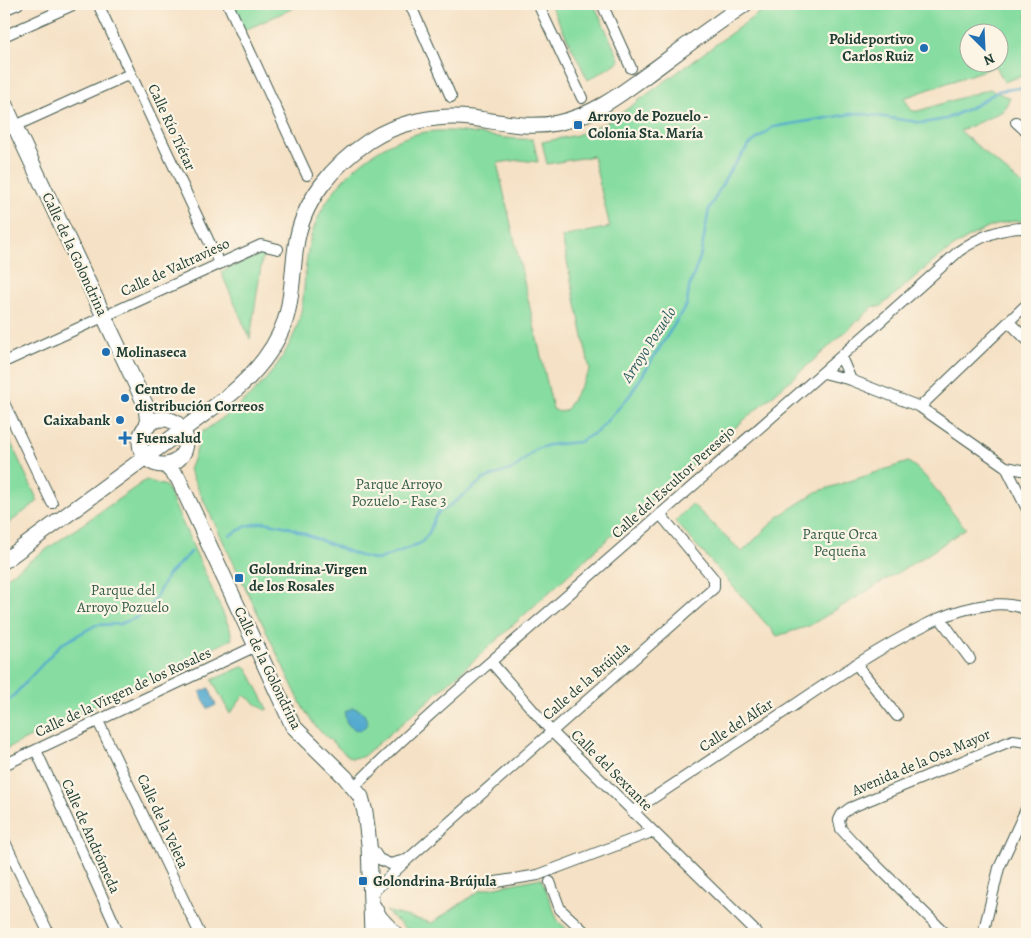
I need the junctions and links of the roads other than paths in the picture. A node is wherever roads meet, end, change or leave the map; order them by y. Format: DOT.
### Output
graph roads {
  1 [pos="18,4"];
  2 [pos="75,4"];
  3 [pos="98,4"];
  4 [pos="228,4"];
  5 [pos="410,4"];
  6 [pos="538,4"];
  7 [pos="602,4"];
  8 [pos="745,4"];
  9 [pos="4,10"];
  10 [pos="4,36"];
  11 [pos="631,68"];
  12 [pos="130,74"];
  13 [pos="451,98"];
  14 [pos="582,98"];
  15 [pos="4,102"];
  16 [pos="1016,122"];
  17 [pos="9,129"];
  18 [pos="1027,132"];
  19 [pos="307,175"];
  20 [pos="1027,228"];
  21 [pos="278,249"];
  22 [pos="219,263"];
  23 [pos="1027,304"];
  24 [pos="104,316"];
  25 [pos="1009,322"];
  26 [pos="1027,340"];
  27 [pos="841,357"];
  28 [pos="4,362"];
  29 [pos="824,373"];
  30 [pos="851,380"];
  31 [pos="4,403"];
  32 [pos="920,407"];
  33 [pos="154,423"];
  34 [pos="183,430"];
  35 [pos="146,457"];
  36 [pos="180,459"];
  37 [pos="165,465"];
  38 [pos="1006,467"];
  39 [pos="1027,471"];
  40 [pos="178,478"];
  41 [pos="52,503"];
  42 [pos="1027,509"];
  43 [pos="660,514"];
  44 [pos="4,561"];
  45 [pos="1027,610"];
  46 [pos="940,618"];
  47 [pos="256,646"];
  48 [pos="970,659"];
  49 [pos="491,662"];
  50 [pos="856,664"];
  51 [pos="897,716"];
  52 [pos="98,721"];
  53 [pos="552,731"];
  54 [pos="1027,742"];
  55 [pos="36,750"];
  56 [pos="4,766"];
  57 [pos="354,787"];
  58 [pos="1027,807"];
  59 [pos="632,812"];
  60 [pos="652,832"];
  61 [pos="4,840"];
  62 [pos="369,844"];
  63 [pos="408,858"];
  64 [pos="550,882"];
  65 [pos="490,883"];
  66 [pos="373,900"];
  67 [pos="49,934"];
  68 [pos="119,934"];
  69 [pos="200,934"];
  70 [pos="372,934"];
  71 [pos="395,934"];
  72 [pos="587,934"];
  73 [pos="758,934"];
  74 [pos="946,934"];
  75 [pos="982,934"];
  1 -- 9 [label="street"];
  2 -- 10 [label="street"];
  3 -- 12 [label="street, Calle Río Tiétar"];
  4 -- 19 [label="street"];
  5 -- 13 [label="street"];
  6 -- 14 [label="street"];
  7 -- 11 [label="street"];
  8 -- 34 [label="street"];
  12 -- 17 [label="street"];
  12 -- 22 [label="street, Calle Río Tiétar"];
  15 -- 17 [label="street, Calle de la Golondrina"];
  16 -- 18 [label="street"];
  17 -- 24 [label="street, Calle de la Golondrina"];
  20 -- 27 [label="street, Calle del Escultor Peresejo"];
  21 -- 22 [label="street, Calle de Valtravieso"];
  22 -- 24 [label="street, Calle de Valtravieso"];
  23 -- 25 [label="street"];
  24 -- 28 [label="street, Calle de Valtravieso"];
  24 -- 33 [label="street, Calle de la Golondrina"];
  25 -- 26 [label="street"];
  25 -- 32 [label="street"];
  27 -- 29 [label="street, Calle del Escultor Peresejo"];
  27 -- 30 [label="street"];
  29 -- 30 [label="street"];
  29 -- 43 [label="street, Calle del Escultor Peresejo"];
  30 -- 32 [label="street"];
  31 -- 41 [label="street"];
  32 -- 38 [label="street"];
  33 -- 34 [label="street"];
  33 -- 35 [label="street"];
  34 -- 35 [label="street"];
  34 -- 36 [label="street"];
  35 -- 37 [label="street"];
  35 -- 44 [label="street"];
  36 -- 37 [label="street"];
  36 -- 40 [label="street"];
  37 -- 40 [label="street, Calle de la Golondrina"];
  38 -- 39 [label="street"];
  38 -- 42 [label="street"];
  40 -- 47 [label="street, Calle de la Golondrina"];
  43 -- 49 [label="street, Calle del Escultor Peresejo"];
  43 -- 53 [label="street, Calle de la Brújula"];
  45 -- 46 [label="street, Calle del Alfar"];
  46 -- 48 [label="street"];
  46 -- 50 [label="street, Calle del Alfar"];
  47 -- 52 [label="street, Calle de la Virgen de los Rosales"];
  47 -- 57 [label="street, Calle de la Golondrina"];
  49 -- 53 [label="street, Calle del Sextante"];
  49 -- 57 [label="street, Calle del Escultor Peresejo"];
  50 -- 51 [label="street"];
  50 -- 59 [label="street, Calle del Alfar"];
  52 -- 55 [label="street, Calle de la Virgen de los Rosales"];
  52 -- 69 [label="street, Calle de la Veleta"];
  53 -- 59 [label="street, Calle del Sextante"];
  53 -- 63 [label="street, Calle de la Brújula"];
  54 -- 74 [label="street, Avenida de la Osa Mayor"];
  55 -- 56 [label="street, Calle de la Virgen de los Rosales"];
  55 -- 68 [label="street, Calle de Andrómeda"];
  57 -- 62 [label="street, Calle de la Golondrina"];
  58 -- 75 [label="street"];
  59 -- 60 [label="street, Calle del Sextante"];
  60 -- 65 [label="street, Calle del Sextante"];
  60 -- 73 [label="street, Calle del Sextante"];
  61 -- 67 [label="street"];
  62 -- 63 [label="street"];
  62 -- 66 [label="street, Calle de la Golondrina"];
  63 -- 66 [label="street, Calle de la Brújula"];
  64 -- 72 [label="street"];
  66 -- 70 [label="street, Calle de la Golondrina"];
  66 -- 71 [label="street"];
}
